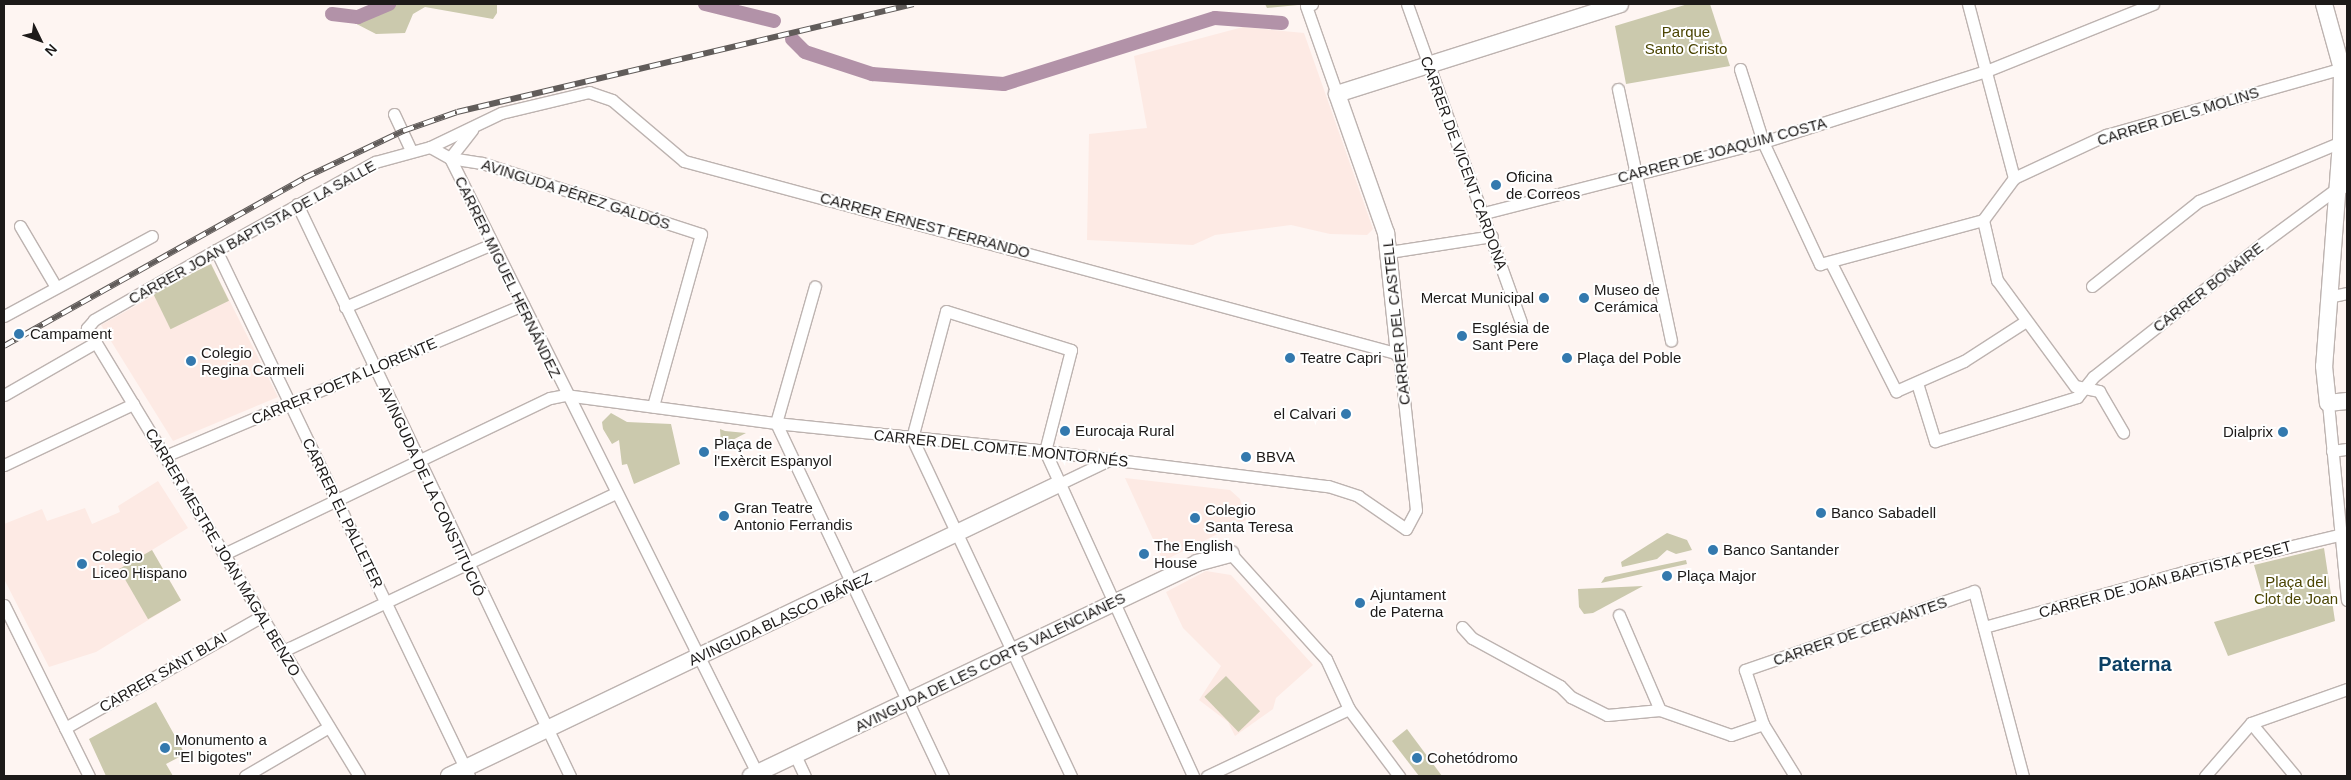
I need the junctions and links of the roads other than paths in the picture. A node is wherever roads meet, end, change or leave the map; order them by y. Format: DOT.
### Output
graph roads {
  1 [pos="1407,4"];
  2 [pos="1620,4"];
  3 [pos="1968,4"];
  4 [pos="2153,4"];
  5 [pos="2324,4"];
  6 [pos="1309,5"];
  7 [pos="1603,6"];
  8 [pos="1428,63"];
  9 [pos="2345,68"];
  10 [pos="1740,69"];
  11 [pos="1986,71"];
  12 [pos="1618,89"];
  13 [pos="1337,94"];
  14 [pos="394,114"];
  15 [pos="473,128"];
  16 [pos="1763,142"];
  17 [pos="2340,142"];
  18 [pos="430,147"];
  19 [pos="410,150"];
  20 [pos="450,158"];
  21 [pos="1634,174"];
  22 [pos="2014,178"];
  23 [pos="2342,187"];
  24 [pos="297,204"];
  25 [pos="1484,213"];
  26 [pos="1983,220"];
  27 [pos="20,226"];
  28 [pos="152,236"];
  29 [pos="1492,236"];
  30 [pos="492,244"];
  31 [pos="216,250"];
  32 [pos="1389,252"];
  33 [pos="1826,264"];
  34 [pos="815,286"];
  35 [pos="2092,286"];
  36 [pos="56,287"];
  37 [pos="2347,293"];
  38 [pos="2328,298"];
  39 [pos="523,305"];
  40 [pos="345,307"];
  41 [pos="4,316"];
  42 [pos="2026,321"];
  43 [pos="1521,322"];
  44 [pos="88,328"];
  45 [pos="1671,340"];
  46 [pos="96,342"];
  47 [pos="1399,354"];
  48 [pos="374,368"];
  49 [pos="1917,383"];
  50 [pos="2084,388"];
  51 [pos="4,395"];
  52 [pos="565,395"];
  53 [pos="2347,401"];
  54 [pos="290,403"];
  55 [pos="2328,403"];
  56 [pos="133,404"];
  57 [pos="653,406"];
  58 [pos="776,423"];
  59 [pos="2123,432"];
  60 [pos="912,438"];
  61 [pos="2347,449"];
  62 [pos="1044,451"];
  63 [pos="2332,451"];
  64 [pos="165,456"];
  65 [pos="1109,460"];
  66 [pos="418,462"];
  67 [pos="4,465"];
  68 [pos="1059,484"];
  69 [pos="618,498"];
  70 [pos="337,501"];
  71 [pos="1406,529"];
  72 [pos="2344,533"];
  73 [pos="957,535"];
  74 [pos="224,554"];
  75 [pos="1231,554"];
  76 [pos="467,566"];
  77 [pos="852,584"];
  78 [pos="2347,600"];
  79 [pos="386,603"];
  80 [pos="1113,603"];
  81 [pos="4,604"];
  82 [pos="1619,615"];
  83 [pos="262,616"];
  84 [pos="1462,627"];
  85 [pos="1984,628"];
  86 [pos="283,652"];
  87 [pos="1012,652"];
  88 [pos="699,657"];
  89 [pos="2347,689"];
  90 [pos="907,702"];
  91 [pos="1349,708"];
  92 [pos="1660,710"];
  93 [pos="2251,723"];
  94 [pos="1764,724"];
  95 [pos="329,727"];
  96 [pos="65,728"];
  97 [pos="548,730"];
  98 [pos="795,756"];
  99 [pos="467,772"];
  100 [pos="754,775"];
  101 [pos="89,776"];
  102 [pos="245,776"];
  103 [pos="359,776"];
  104 [pos="449,776"];
  105 [pos="570,776"];
  106 [pos="806,776"];
  107 [pos="943,776"];
  108 [pos="1071,776"];
  109 [pos="1193,776"];
  110 [pos="1207,776"];
  111 [pos="1399,776"];
  112 [pos="1795,776"];
  113 [pos="2023,776"];
  114 [pos="2205,776"];
  115 [pos="2295,776"];
  1 -- 8 [label="street, CARRER DE VICENT CARDONA"];
  2 -- 7 [label="street"];
  3 -- 11 [label="street"];
  4 -- 11 [label="street, CARRER DE JOAQUIM COSTA"];
  5 -- 9 [label="street"];
  6 -- 13 [label="street, CARRER DEL CASTELL"];
  7 -- 8 [label="street"];
  8 -- 13 [label="street"];
  8 -- 25 [label="street, CARRER DE VICENT CARDONA"];
  9 -- 17 [label="street"];
  9 -- 22 [label="street, CARRER DELS MOLINS"];
  10 -- 16 [label="street"];
  11 -- 16 [label="street, CARRER DE JOAQUIM COSTA"];
  11 -- 22 [label="street"];
  12 -- 21 [label="street"];
  13 -- 32 [label="street, CARRER DEL CASTELL"];
  14 -- 19 [label="street"];
  15 -- 18 [label="street, CARRER ERNEST FERRANDO"];
  15 -- 20 [label="street, CARRER ERNEST FERRANDO"];
  15 -- 47 [label="street, CARRER ERNEST FERRANDO"];
  16 -- 21 [label="street, CARRER DE JOAQUIM COSTA"];
  16 -- 33 [label="street"];
  17 -- 23 [label="street"];
  17 -- 35 [label="street"];
  18 -- 19 [label="street, CARRER JOAN BAPTISTA DE LA SALLE"];
  18 -- 20 [label="street"];
  19 -- 24 [label="street, CARRER JOAN BAPTISTA DE LA SALLE"];
  20 -- 30 [label="street, CARRER MIGUEL HERNÁNDEZ"];
  20 -- 57 [label="street, AVINGUDA PÉREZ GALDÓS"];
  21 -- 25 [label="street, CARRER DE JOAQUIM COSTA"];
  21 -- 45 [label="street"];
  22 -- 26 [label="street"];
  23 -- 38 [label="street"];
  23 -- 50 [label="street, CARRER BONAIRE"];
  24 -- 31 [label="street, CARRER JOAN BAPTISTA DE LA SALLE"];
  24 -- 40 [label="street, AVINGUDA DE LA CONSTITUCIÓ"];
  25 -- 29 [label="street, CARRER DE VICENT CARDONA"];
  26 -- 33 [label="street"];
  26 -- 42 [label="street"];
  27 -- 36 [label="street"];
  28 -- 36 [label="street"];
  29 -- 32 [label="street"];
  29 -- 43 [label="street, CARRER DE VICENT CARDONA"];
  30 -- 39 [label="street, CARRER MIGUEL HERNÁNDEZ"];
  30 -- 40 [label="street"];
  31 -- 44 [label="street, CARRER JOAN BAPTISTA DE LA SALLE"];
  31 -- 54 [label="street, CARRER EL PALLETER"];
  32 -- 47 [label="street, CARRER DEL CASTELL"];
  33 -- 49 [label="street"];
  34 -- 58 [label="street"];
  36 -- 41 [label="street"];
  37 -- 38 [label="street"];
  38 -- 55 [label="street"];
  39 -- 48 [label="street, CARRER POETA LLORENTE"];
  39 -- 52 [label="street, CARRER MIGUEL HERNÁNDEZ"];
  40 -- 48 [label="street, AVINGUDA DE LA CONSTITUCIÓ"];
  42 -- 49 [label="street"];
  42 -- 50 [label="street"];
  44 -- 46 [label="street, CARRER MESTRE JOAN MAGAL BENZO"];
  46 -- 51 [label="street"];
  46 -- 56 [label="street, CARRER MESTRE JOAN MAGAL BENZO"];
  47 -- 71 [label="street, CARRER DEL CASTELL"];
  48 -- 54 [label="street, CARRER POETA LLORENTE"];
  48 -- 66 [label="street, AVINGUDA DE LA CONSTITUCIÓ"];
  49 -- 50 [label="street, CARRER BONAIRE"];
  50 -- 59 [label="street"];
  52 -- 57 [label="street"];
  52 -- 66 [label="street"];
  52 -- 69 [label="street"];
  53 -- 55 [label="street"];
  54 -- 64 [label="street, CARRER POETA LLORENTE"];
  54 -- 70 [label="street, CARRER EL PALLETER"];
  55 -- 63 [label="street"];
  56 -- 64 [label="street, CARRER MESTRE JOAN MAGAL BENZO"];
  56 -- 67 [label="street"];
  57 -- 58 [label="street"];
  58 -- 60 [label="street, CARRER DEL COMTE MONTORNÉS"];
  58 -- 77 [label="street"];
  60 -- 62 [label="street, CARRER DEL COMTE MONTORNÉS"];
  60 -- 62 [label="street"];
  60 -- 73 [label="street"];
  61 -- 63 [label="street"];
  62 -- 65 [label="street, CARRER DEL COMTE MONTORNÉS"];
  62 -- 68 [label="street"];
  63 -- 72 [label="street"];
  64 -- 74 [label="street, CARRER MESTRE JOAN MAGAL BENZO"];
  65 -- 68 [label="street, AVINGUDA BLASCO IBÁÑEZ"];
  65 -- 71 [label="street, CARRER DEL COMTE MONTORNÉS"];
  66 -- 70 [label="street"];
  66 -- 76 [label="street, AVINGUDA DE LA CONSTITUCIÓ"];
  68 -- 73 [label="street, AVINGUDA BLASCO IBÁÑEZ"];
  68 -- 80 [label="street"];
  69 -- 76 [label="street"];
  69 -- 88 [label="street"];
  70 -- 74 [label="street"];
  70 -- 79 [label="street, CARRER EL PALLETER"];
  72 -- 78 [label="street"];
  72 -- 85 [label="street, CARRER DE JOAN BAPTISTA PESET"];
  73 -- 77 [label="street, AVINGUDA BLASCO IBÁÑEZ"];
  73 -- 87 [label="street"];
  74 -- 83 [label="street, CARRER MESTRE JOAN MAGAL BENZO"];
  75 -- 80 [label="street, AVINGUDA DE LES CORTS VALENCIANES"];
  75 -- 91 [label="street"];
  76 -- 79 [label="street"];
  76 -- 97 [label="street, AVINGUDA DE LA CONSTITUCIÓ"];
  77 -- 88 [label="street, AVINGUDA BLASCO IBÁÑEZ"];
  77 -- 90 [label="street"];
  79 -- 86 [label="street"];
  79 -- 99 [label="street, CARRER EL PALLETER"];
  80 -- 87 [label="street, AVINGUDA DE LES CORTS VALENCIANES"];
  80 -- 109 [label="street"];
  81 -- 96 [label="street"];
  82 -- 92 [label="street"];
  83 -- 86 [label="street, CARRER MESTRE JOAN MAGAL BENZO"];
  83 -- 96 [label="street, CARRER SANT BLAI"];
  84 -- 92 [label="street"];
  85 -- 94 [label="street, CARRER DE CERVANTES"];
  85 -- 113 [label="street"];
  86 -- 95 [label="street, CARRER MESTRE JOAN MAGAL BENZO"];
  87 -- 90 [label="street, AVINGUDA DE LES CORTS VALENCIANES"];
  87 -- 108 [label="street"];
  88 -- 97 [label="street, AVINGUDA BLASCO IBÁÑEZ"];
  88 -- 100 [label="street"];
  89 -- 93 [label="street"];
  90 -- 98 [label="street, AVINGUDA DE LES CORTS VALENCIANES"];
  90 -- 107 [label="street"];
  91 -- 110 [label="street"];
  91 -- 111 [label="street"];
  92 -- 94 [label="street"];
  93 -- 114 [label="street"];
  93 -- 115 [label="street"];
  94 -- 112 [label="street"];
  95 -- 102 [label="street"];
  95 -- 103 [label="street, CARRER MESTRE JOAN MAGAL BENZO"];
  96 -- 101 [label="street"];
  97 -- 99 [label="street, AVINGUDA BLASCO IBÁÑEZ"];
  97 -- 105 [label="street, AVINGUDA DE LA CONSTITUCIÓ"];
  98 -- 100 [label="street, AVINGUDA DE LES CORTS VALENCIANES"];
  98 -- 106 [label="street"];
  99 -- 104 [label="street, AVINGUDA BLASCO IBÁÑEZ"];
}
